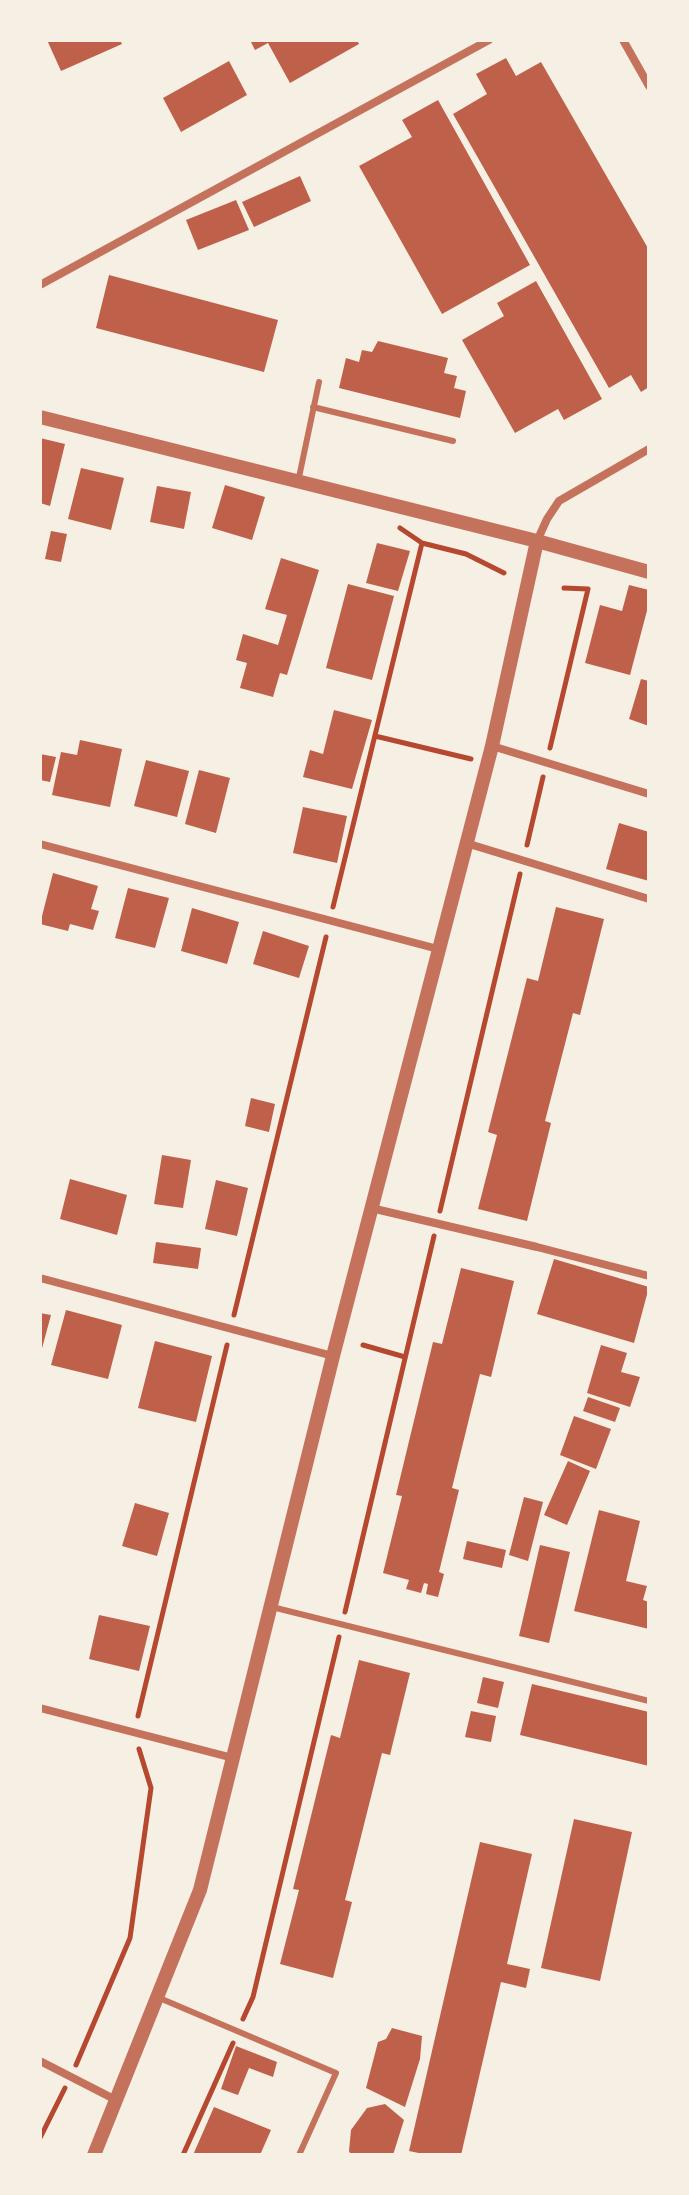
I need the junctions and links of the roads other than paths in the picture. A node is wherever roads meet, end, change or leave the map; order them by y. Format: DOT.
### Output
graph roads {
  1 [pos="489,40"];
  2 [pos="623,40"];
  3 [pos="649,86"];
  4 [pos="40,285"];
  5 [pos="319,382"];
  6 [pos="313,407"];
  7 [pos="40,417"];
  8 [pos="453,441"];
  9 [pos="649,449"];
  10 [pos="298,482"];
  11 [pos="537,541"];
  12 [pos="649,572"];
  13 [pos="492,746"];
  14 [pos="649,794"];
  15 [pos="466,843"];
  16 [pos="40,844"];
  17 [pos="649,899"];
  18 [pos="438,949"];
  19 [pos="371,1208"];
  20 [pos="649,1276"];
  21 [pos="40,1278"];
  22 [pos="333,1356"];
  23 [pos="272,1607"];
  24 [pos="649,1701"];
  25 [pos="40,1708"];
  26 [pos="233,1758"];
  27 [pos="157,1997"];
  28 [pos="40,2061"];
  29 [pos="116,2100"];
  30 [pos="94,2155"];
  31 [pos="299,2155"];
  1 -- 4 [label="street"];
  2 -- 3 [label="street"];
  5 -- 6 [label="lane"];
  6 -- 8 [label="lane"];
  6 -- 10 [label="lane"];
  7 -- 10 [label="street"];
  9 -- 11 [label="street"];
  10 -- 11 [label="street"];
  11 -- 12 [label="street"];
  11 -- 13 [label="street"];
  13 -- 14 [label="street"];
  13 -- 15 [label="street"];
  15 -- 17 [label="street"];
  15 -- 18 [label="street"];
  16 -- 18 [label="street"];
  18 -- 19 [label="street"];
  19 -- 20 [label="street"];
  19 -- 22 [label="street"];
  21 -- 22 [label="street"];
  22 -- 23 [label="street"];
  23 -- 24 [label="lane"];
  23 -- 26 [label="street"];
  25 -- 26 [label="street"];
  26 -- 27 [label="street"];
  27 -- 29 [label="street"];
  27 -- 31 [label="lane"];
  28 -- 29 [label="street"];
  29 -- 30 [label="street"];
}
